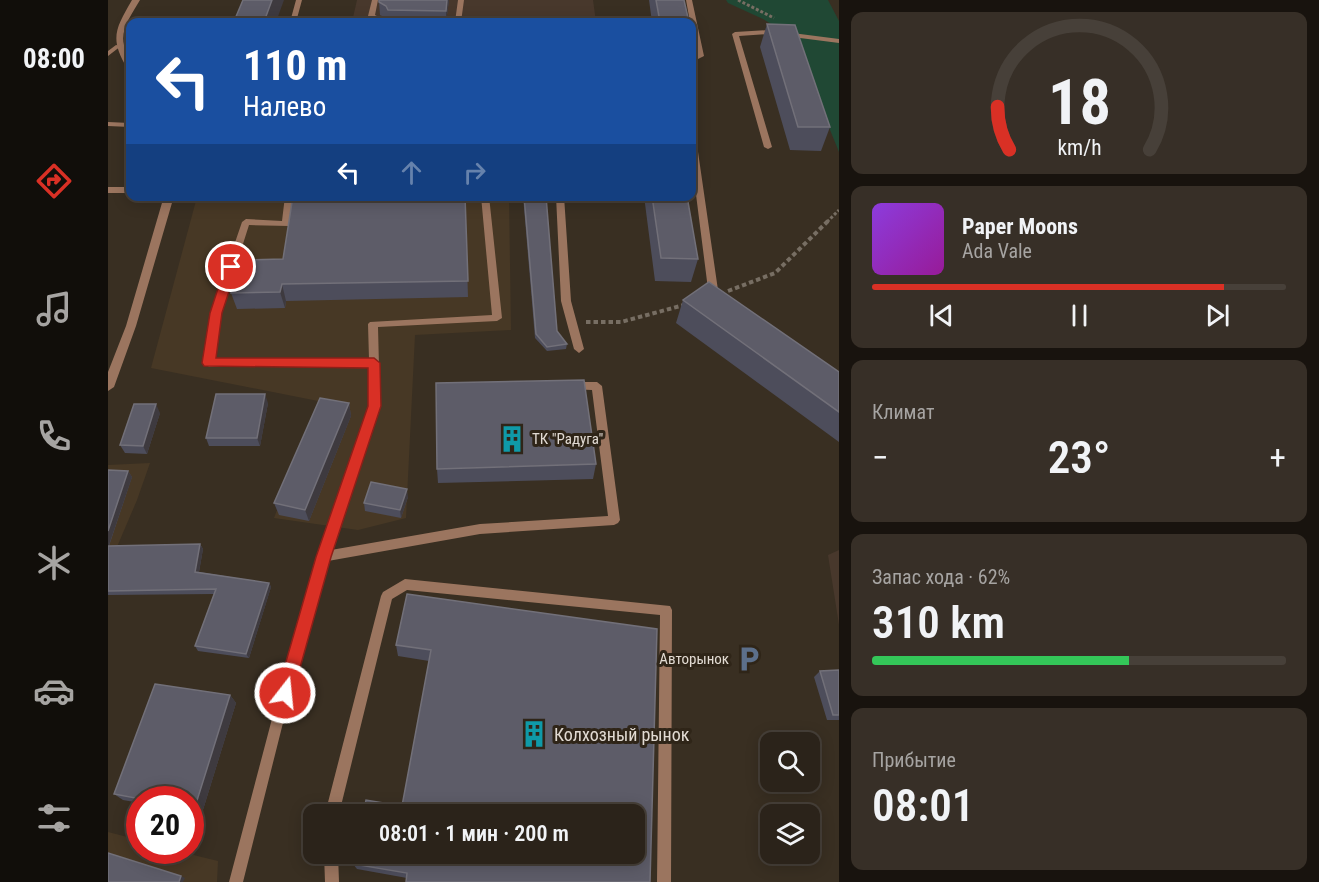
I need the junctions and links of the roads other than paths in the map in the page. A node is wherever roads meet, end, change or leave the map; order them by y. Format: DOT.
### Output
graph roads {
  1 [pos="136,0"];
  2 [pos="299,0"];
  3 [pos="375,0"];
  4 [pos="461,0"];
  5 [pos="689,0"];
  6 [pos="295,18"];
  7 [pos="375,18"];
  8 [pos="459,18"];
  9 [pos="693,18"];
  10 [pos="696,36"];
  11 [pos="839,41"];
  12 [pos="118,46"];
  13 [pos="108,54"];
  14 [pos="696,58"];
  15 [pos="126,59"];
  16 [pos="108,124"];
  17 [pos="126,125"];
  18 [pos="768,147"];
  19 [pos="696,167"];
  20 [pos="108,190"];
  21 [pos="126,190"];
  22 [pos="168,201"];
  23 [pos="288,201"];
  24 [pos="485,201"];
  25 [pos="560,201"];
  26 [pos="723,304"];
  27 [pos="579,349"];
  28 [pos="113,362"];
  29 [pos="374,363"];
  30 [pos="110,375"];
  31 [pos="108,387"];
  32 [pos="562,387"];
  33 [pos="324,557"];
  34 [pos="335,804"];
  35 [pos="331,864"];
  36 [pos="236,882"];
  37 [pos="332,882"];
  38 [pos="664,882"];
  1 -- 12 [label="street"];
  2 -- 6 [label="lane"];
  3 -- 7 [label="lane"];
  4 -- 8 [label="lane"];
  5 -- 9 [label="lane"];
  10 -- 14 [label="lane"];
  11 -- 18 [label="lane"];
  12 -- 13 [label="lane"];
  12 -- 15 [label="street"];
  16 -- 17 [label="lane"];
  19 -- 26 [label="lane"];
  20 -- 21 [label="lane"];
  22 -- 28 [label="street"];
  23 -- 29 [label="lane"];
  24 -- 29 [label="lane"];
  25 -- 27 [label="lane"];
  28 -- 30 [label="street"];
  29 -- 33 [label="lane"];
  30 -- 31 [label="street"];
  32 -- 33 [label="lane"];
  33 -- 36 [label="lane"];
  34 -- 38 [label="lane"];
  35 -- 37 [label="lane"];
}
